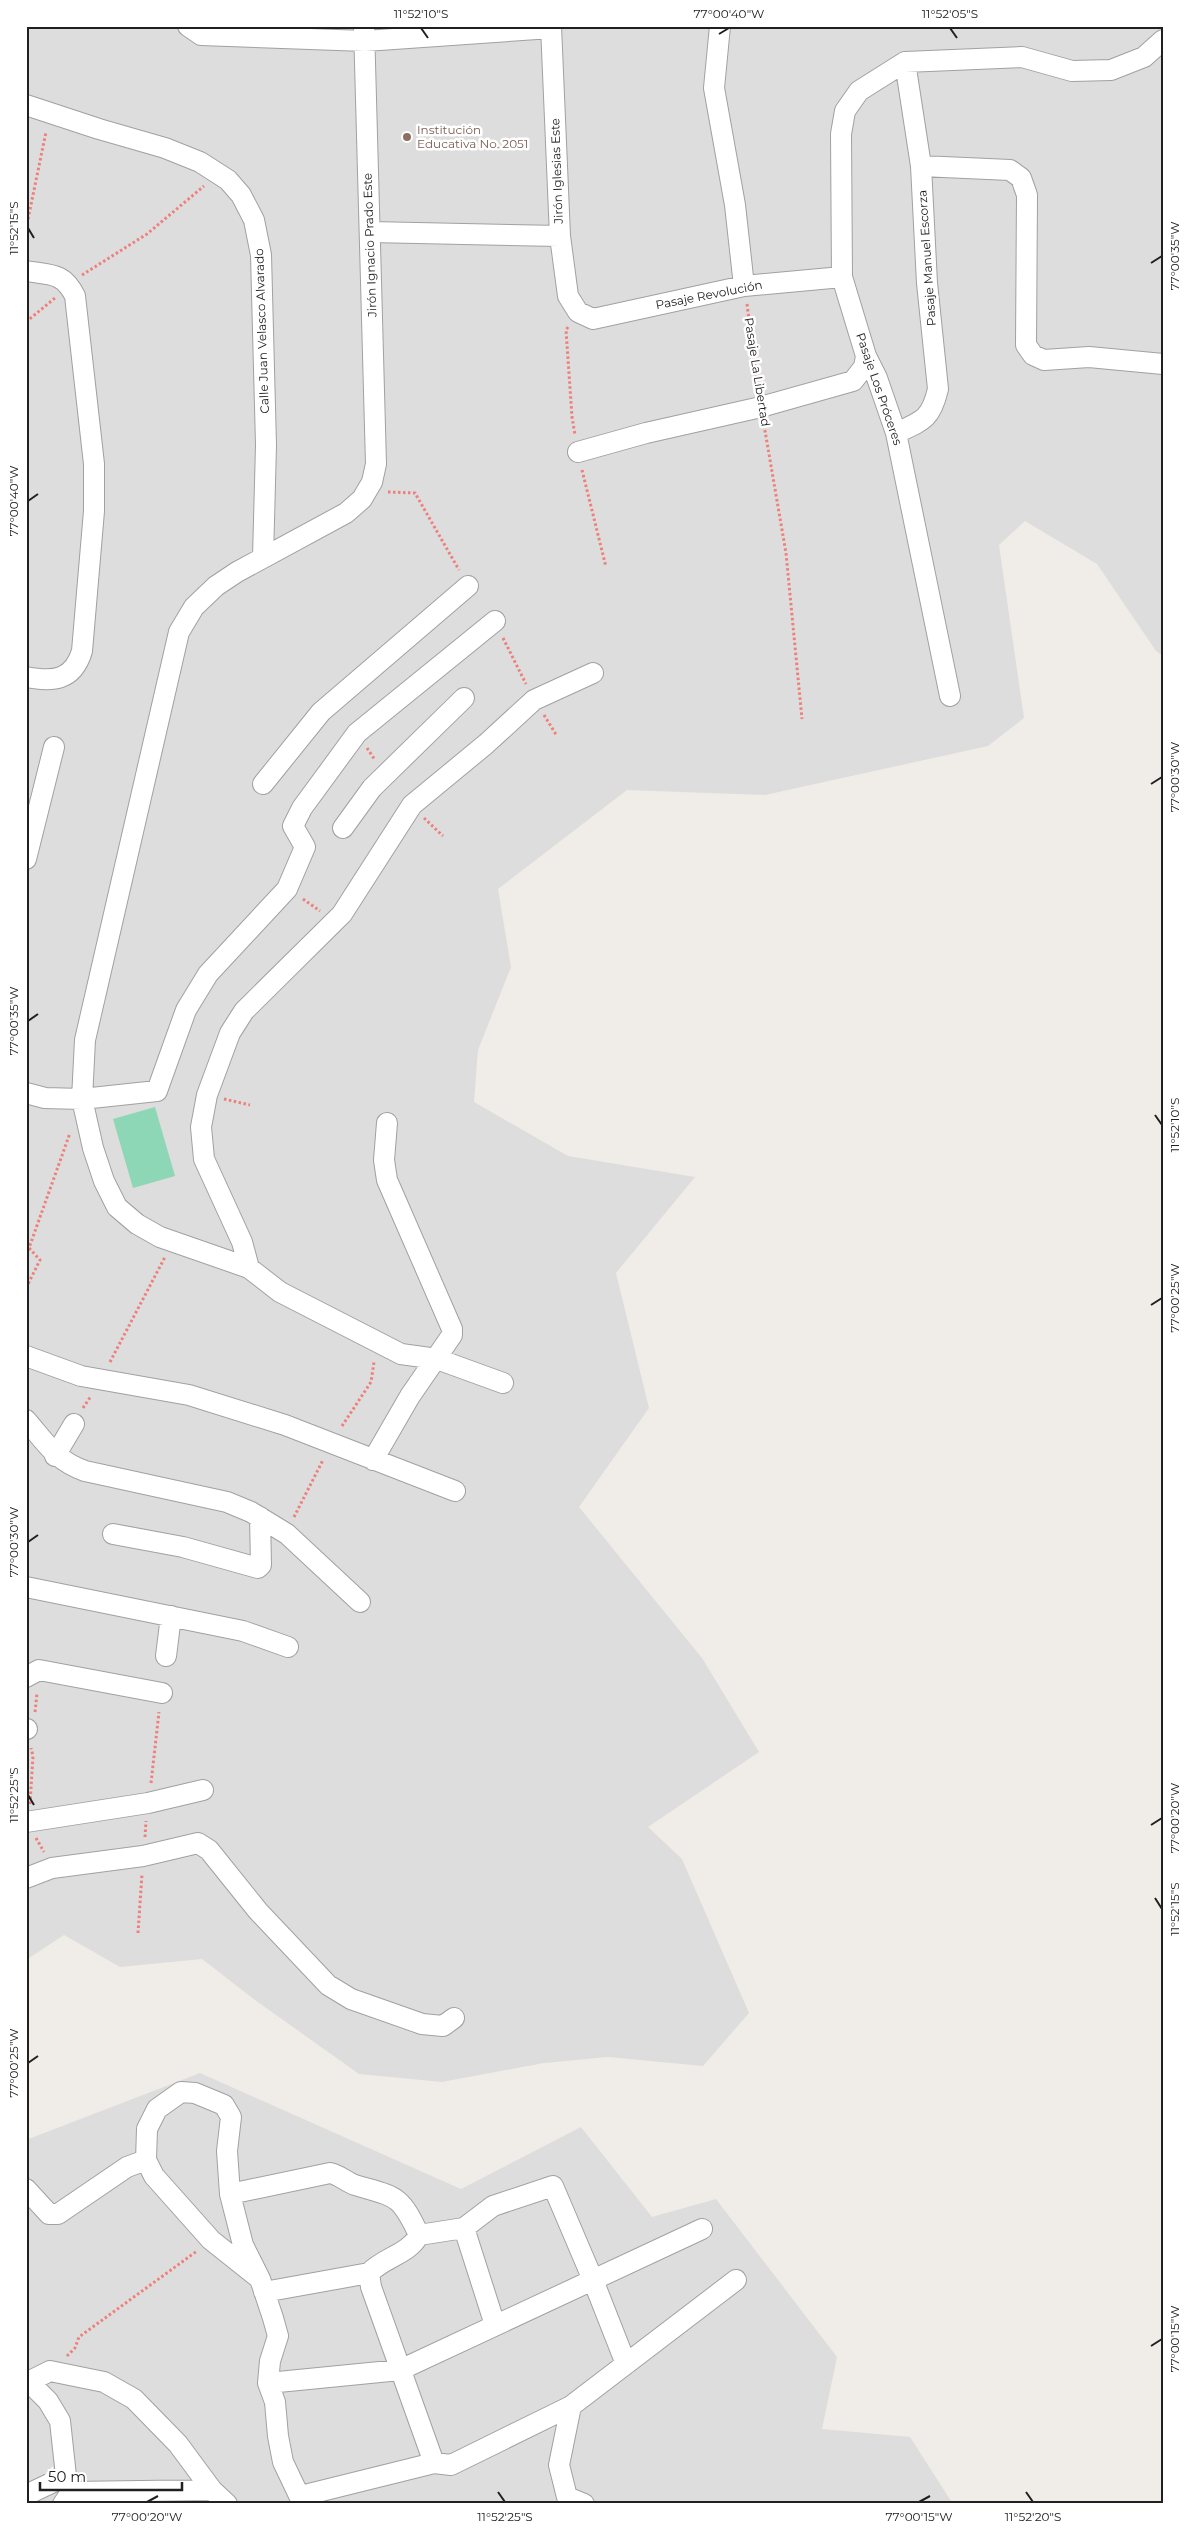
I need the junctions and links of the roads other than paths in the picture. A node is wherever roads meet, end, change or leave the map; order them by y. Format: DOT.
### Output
graph roads {
  1 [pos="720,26"];
  2 [pos="551,27"];
  3 [pos="194,31"];
  4 [pos="365,34"];
  5 [pos="1163,40"];
  6 [pos="905,62"];
  7 [pos="26,104"];
  8 [pos="921,166"];
  9 [pos="370,232"];
  10 [pos="560,236"];
  11 [pos="26,271"];
  12 [pos="842,277"];
  13 [pos="744,286"];
  14 [pos="578,312"];
  15 [pos="866,356"];
  16 [pos="1163,364"];
  17 [pos="896,433"];
  18 [pos="578,452"];
  19 [pos="263,558"];
  20 [pos="468,586"];
  21 [pos="494,621"];
  22 [pos="593,673"];
  23 [pos="26,677"];
  24 [pos="950,696"];
  25 [pos="464,698"];
  26 [pos="54,747"];
  27 [pos="263,784"];
  28 [pos="342,828"];
  29 [pos="26,859"];
  30 [pos="26,1093"];
  31 [pos="82,1100"];
  32 [pos="387,1123"];
  33 [pos="249,1268"];
  34 [pos="26,1356"];
  35 [pos="437,1359"];
  36 [pos="503,1382"];
  37 [pos="26,1420"];
  38 [pos="74,1424"];
  39 [pos="55,1456"];
  40 [pos="373,1460"];
  41 [pos="455,1490"];
  42 [pos="260,1517"];
  43 [pos="114,1534"];
  44 [pos="26,1587"];
  45 [pos="360,1602"];
  46 [pos="171,1616"];
  47 [pos="288,1648"];
  48 [pos="166,1656"];
  49 [pos="33,1673"];
  50 [pos="162,1693"];
  51 [pos="203,1790"];
  52 [pos="27,1821"];
  53 [pos="26,1878"];
  54 [pos="454,2018"];
  55 [pos="146,2160"];
  56 [pos="26,2189"];
  57 [pos="230,2194"];
  58 [pos="464,2228"];
  59 [pos="702,2229"];
  60 [pos="419,2235"];
  61 [pos="369,2273"];
  62 [pos="594,2280"];
  63 [pos="736,2280"];
  64 [pos="262,2285"];
  65 [pos="495,2325"];
  66 [pos="626,2364"];
  67 [pos="400,2370"];
  68 [pos="28,2383"];
  69 [pos="268,2383"];
  70 [pos="571,2406"];
  71 [pos="434,2463"];
  72 [pos="212,2490"];
  73 [pos="67,2491"];
  74 [pos="26,2495"];
  75 [pos="302,2500"];
  76 [pos="227,2504"];
  77 [pos="584,2504"];
  1 -- 13 [label="street"];
  2 -- 4 [label="street"];
  2 -- 10 [label="street, Jirón Iglesias Este"];
  3 -- 4 [label="street"];
  4 -- 9 [label="street, Jirón Ignacio Prado Este"];
  5 -- 6 [label="street"];
  6 -- 8 [label="street, Pasaje Manuel Escorza"];
  6 -- 12 [label="street, Pasaje Los Próceres"];
  7 -- 19 [label="street, Calle Juan Velasco Alvarado"];
  8 -- 16 [label="street"];
  8 -- 17 [label="street, Pasaje Manuel Escorza"];
  9 -- 10 [label="street"];
  9 -- 19 [label="street, Jirón Ignacio Prado Este"];
  10 -- 14 [label="street, Jirón Iglesias Este"];
  11 -- 23 [label="street"];
  12 -- 13 [label="street, Pasaje Revolución"];
  12 -- 15 [label="street, Pasaje Los Próceres"];
  13 -- 14 [label="street, Pasaje Revolución"];
  15 -- 17 [label="street, Pasaje Los Próceres"];
  15 -- 18 [label="street"];
  17 -- 24 [label="street, Pasaje Los Próceres"];
  19 -- 31 [label="street, Jirón Ignacio Prado Este"];
  20 -- 27 [label="street"];
  21 -- 31 [label="street"];
  22 -- 33 [label="street"];
  25 -- 28 [label="street"];
  26 -- 29 [label="street"];
  30 -- 31 [label="street"];
  31 -- 33 [label="street, Jirón Ignacio Prado Este"];
  32 -- 35 [label="street"];
  33 -- 35 [label="street, Jirón Ignacio Prado Este"];
  34 -- 40 [label="street"];
  35 -- 36 [label="street, Jirón Ignacio Prado Este"];
  35 -- 40 [label="street"];
  37 -- 39 [label="street"];
  38 -- 39 [label="street"];
  39 -- 42 [label="street"];
  40 -- 41 [label="street"];
  42 -- 43 [label="street"];
  42 -- 45 [label="street"];
  44 -- 46 [label="street"];
  46 -- 47 [label="street"];
  46 -- 48 [label="street"];
  49 -- 50 [label="street"];
  51 -- 52 [label="street"];
  53 -- 54 [label="street"];
  55 -- 56 [label="street"];
  55 -- 57 [label="street"];
  55 -- 64 [label="street"];
  57 -- 60 [label="street"];
  57 -- 64 [label="street"];
  58 -- 60 [label="street"];
  58 -- 62 [label="street"];
  58 -- 65 [label="street"];
  59 -- 62 [label="street"];
  60 -- 61 [label="street"];
  61 -- 64 [label="street"];
  61 -- 67 [label="street"];
  62 -- 65 [label="street"];
  62 -- 66 [label="street"];
  63 -- 66 [label="street"];
  64 -- 69 [label="street"];
  65 -- 67 [label="street"];
  66 -- 70 [label="street"];
  67 -- 69 [label="street"];
  67 -- 71 [label="street"];
  68 -- 72 [label="street"];
  68 -- 73 [label="street"];
  69 -- 75 [label="street"];
  70 -- 71 [label="street"];
  70 -- 77 [label="street"];
  71 -- 75 [label="street"];
  72 -- 73 [label="street"];
  72 -- 76 [label="street"];
  73 -- 74 [label="street"];
}
